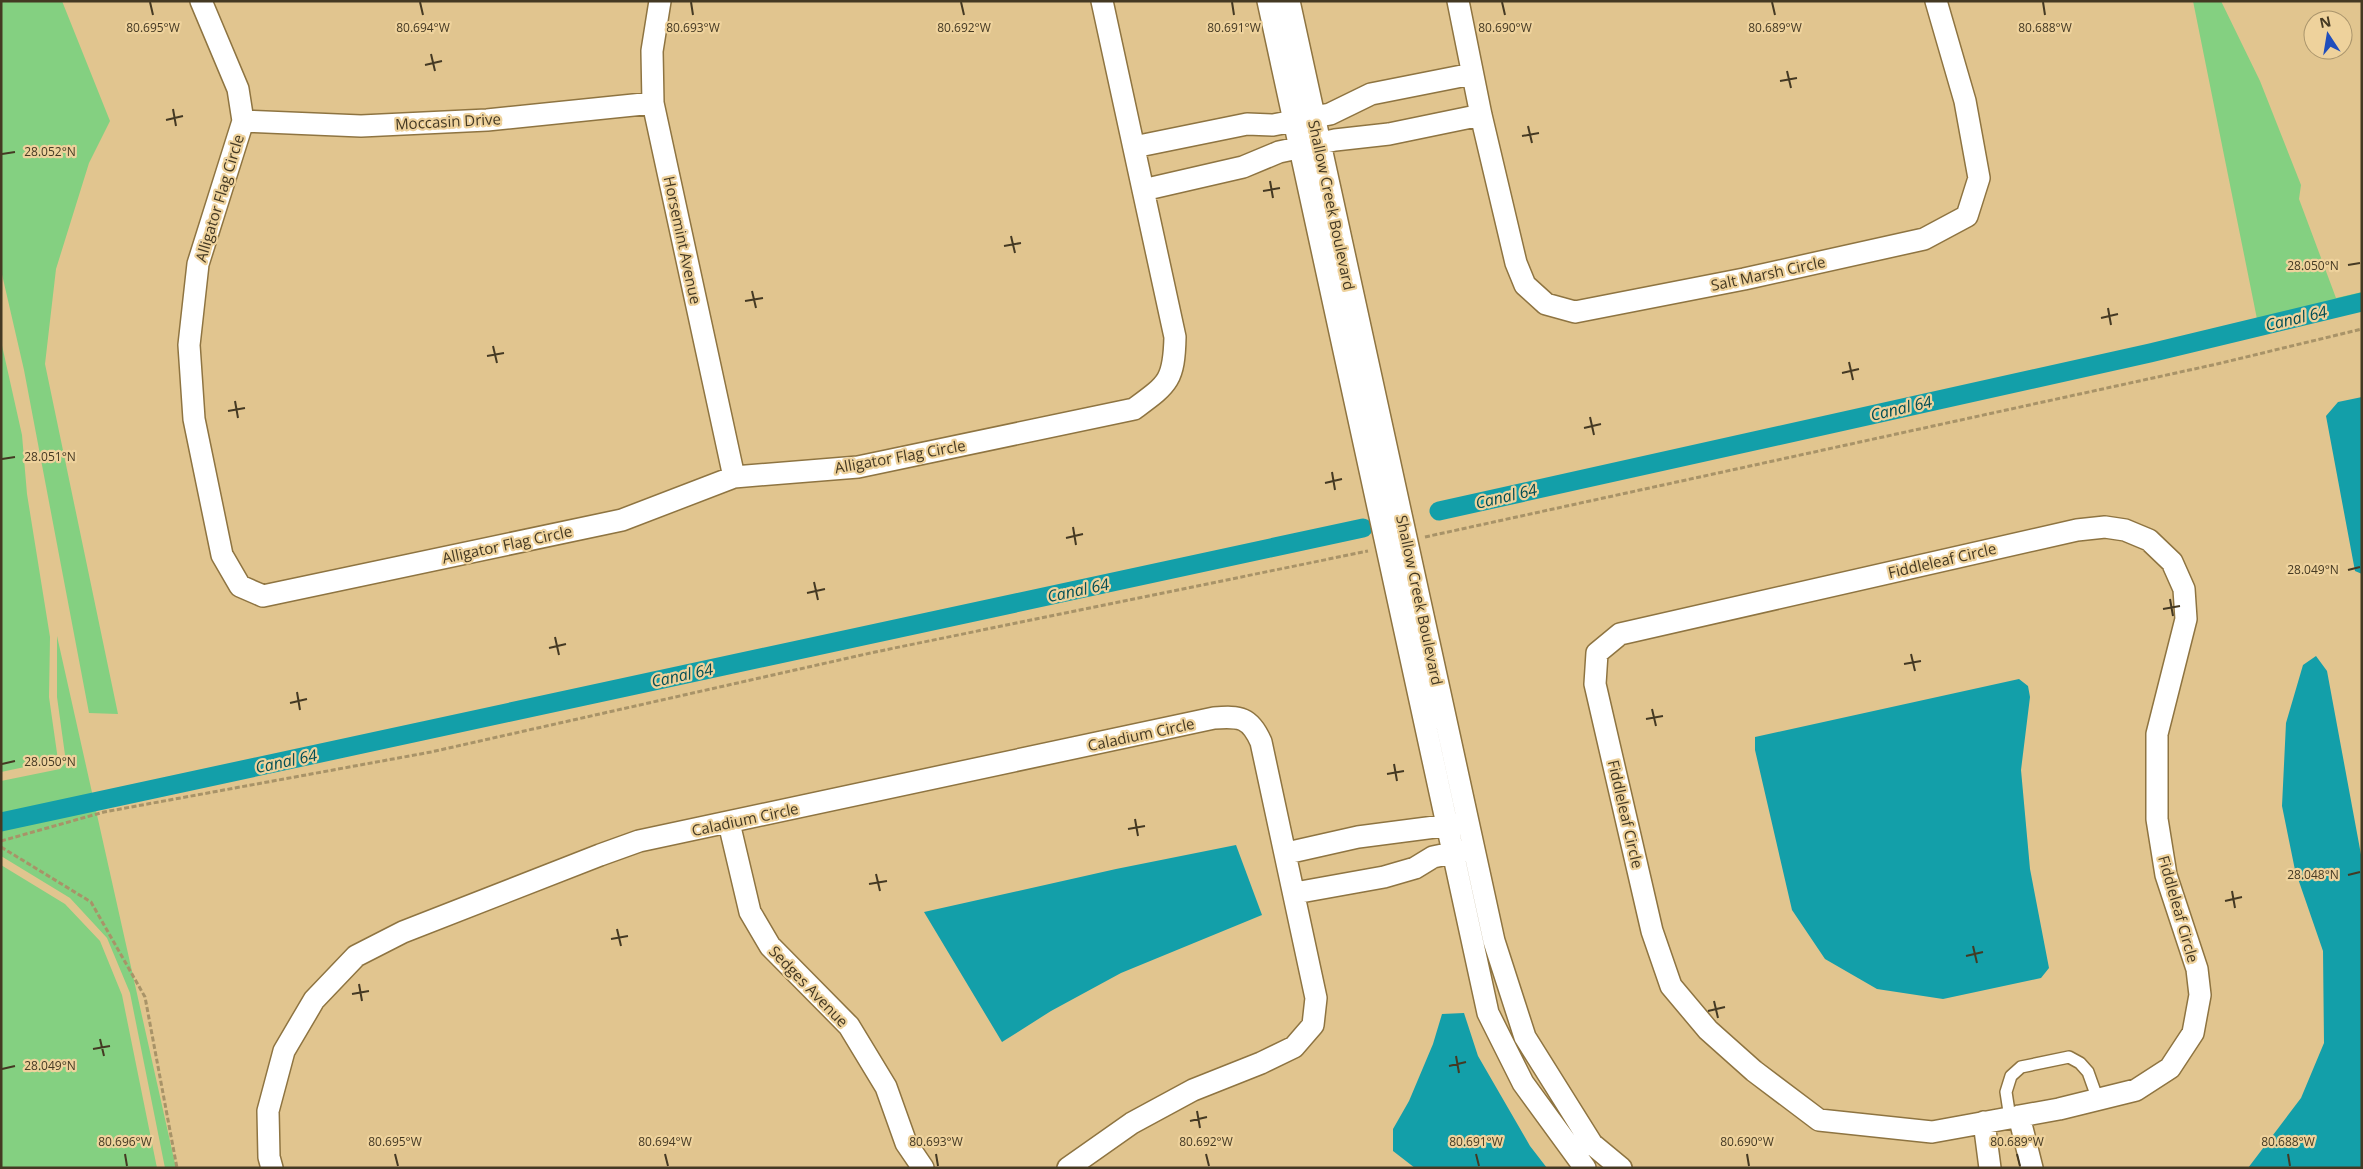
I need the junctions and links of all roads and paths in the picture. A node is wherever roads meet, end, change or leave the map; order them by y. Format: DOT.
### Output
graph roads {
  1 [pos="201,1"];
  2 [pos="660,1"];
  3 [pos="1102,1"];
  4 [pos="1268,1"];
  5 [pos="1289,1"];
  6 [pos="1458,1"];
  7 [pos="1936,1"];
  8 [pos="1472,74"];
  9 [pos="653,103"];
  10 [pos="1481,115"];
  11 [pos="1304,119"];
  12 [pos="243,121"];
  13 [pos="1310,145"];
  14 [pos="1134,147"];
  15 [pos="1143,190"];
  16 [pos="2362,329"];
  17 [pos="734,477"];
  18 [pos="1396,544"];
  19 [pos="1468,822"];
  20 [pos="728,823"];
  21 [pos="1446,826"];
  22 [pos="1,842"];
  23 [pos="1,847"];
  24 [pos="1474,848"];
  25 [pos="1286,853"];
  26 [pos="1452,853"];
  27 [pos="1295,893"];
  28 [pos="2098,1100"];
  29 [pos="2015,1117"];
  30 [pos="1984,1122"];
  31 [pos="177,1168"];
  32 [pos="272,1168"];
  33 [pos="923,1168"];
  34 [pos="1068,1168"];
  35 [pos="1585,1168"];
  36 [pos="1621,1168"];
  37 [pos="1990,1168"];
  38 [pos="2032,1168"];
  1 -- 12 [label="street, Alligator Flag Circle"];
  2 -- 9 [label="street, Horsemint Avenue"];
  3 -- 14 [label="street, Alligator Flag Circle"];
  4 -- 11 [label="street, Shallow Creek Boulevard"];
  5 -- 11 [label="street, Shallow Creek Boulevard"];
  6 -- 8 [label="street, Salt Marsh Circle"];
  7 -- 10 [label="street, Salt Marsh Circle"];
  8 -- 10 [label="street, Salt Marsh Circle"];
  8 -- 11 [label="street"];
  9 -- 12 [label="street, Moccasin Drive"];
  9 -- 17 [label="street, Horsemint Avenue"];
  10 -- 13 [label="street"];
  11 -- 13 [label="street, Shallow Creek Boulevard"];
  11 -- 14 [label="street"];
  12 -- 17 [label="street, Alligator Flag Circle"];
  13 -- 15 [label="street"];
  13 -- 18 [label="street, Shallow Creek Boulevard"];
  14 -- 15 [label="street, Alligator Flag Circle"];
  15 -- 17 [label="street, Alligator Flag Circle"];
  16 -- 18 [label="path"];
  18 -- 19 [label="street, Shallow Creek Boulevard"];
  18 -- 21 [label="street, Shallow Creek Boulevard"];
  18 -- 22 [label="path"];
  19 -- 21 [label="street"];
  19 -- 24 [label="street, Shallow Creek Boulevard"];
  20 -- 25 [label="street, Caladium Circle"];
  20 -- 32 [label="street, Caladium Circle"];
  20 -- 33 [label="street, Sedges Avenue"];
  21 -- 25 [label="street"];
  21 -- 26 [label="street, Shallow Creek Boulevard"];
  23 -- 31 [label="path"];
  24 -- 26 [label="street"];
  24 -- 36 [label="street, Shallow Creek Boulevard"];
  25 -- 27 [label="street, Caladium Circle"];
  26 -- 27 [label="street"];
  26 -- 35 [label="street, Shallow Creek Boulevard"];
  27 -- 34 [label="street, Caladium Circle"];
  28 -- 29 [label="street, Fiddleleaf Circle"];
  28 -- 29 [label="lane"];
  28 -- 30 [label="street, Fiddleleaf Circle"];
  29 -- 30 [label="street, Fiddleleaf Circle"];
  29 -- 38 [label="street"];
  30 -- 37 [label="street"];
}
